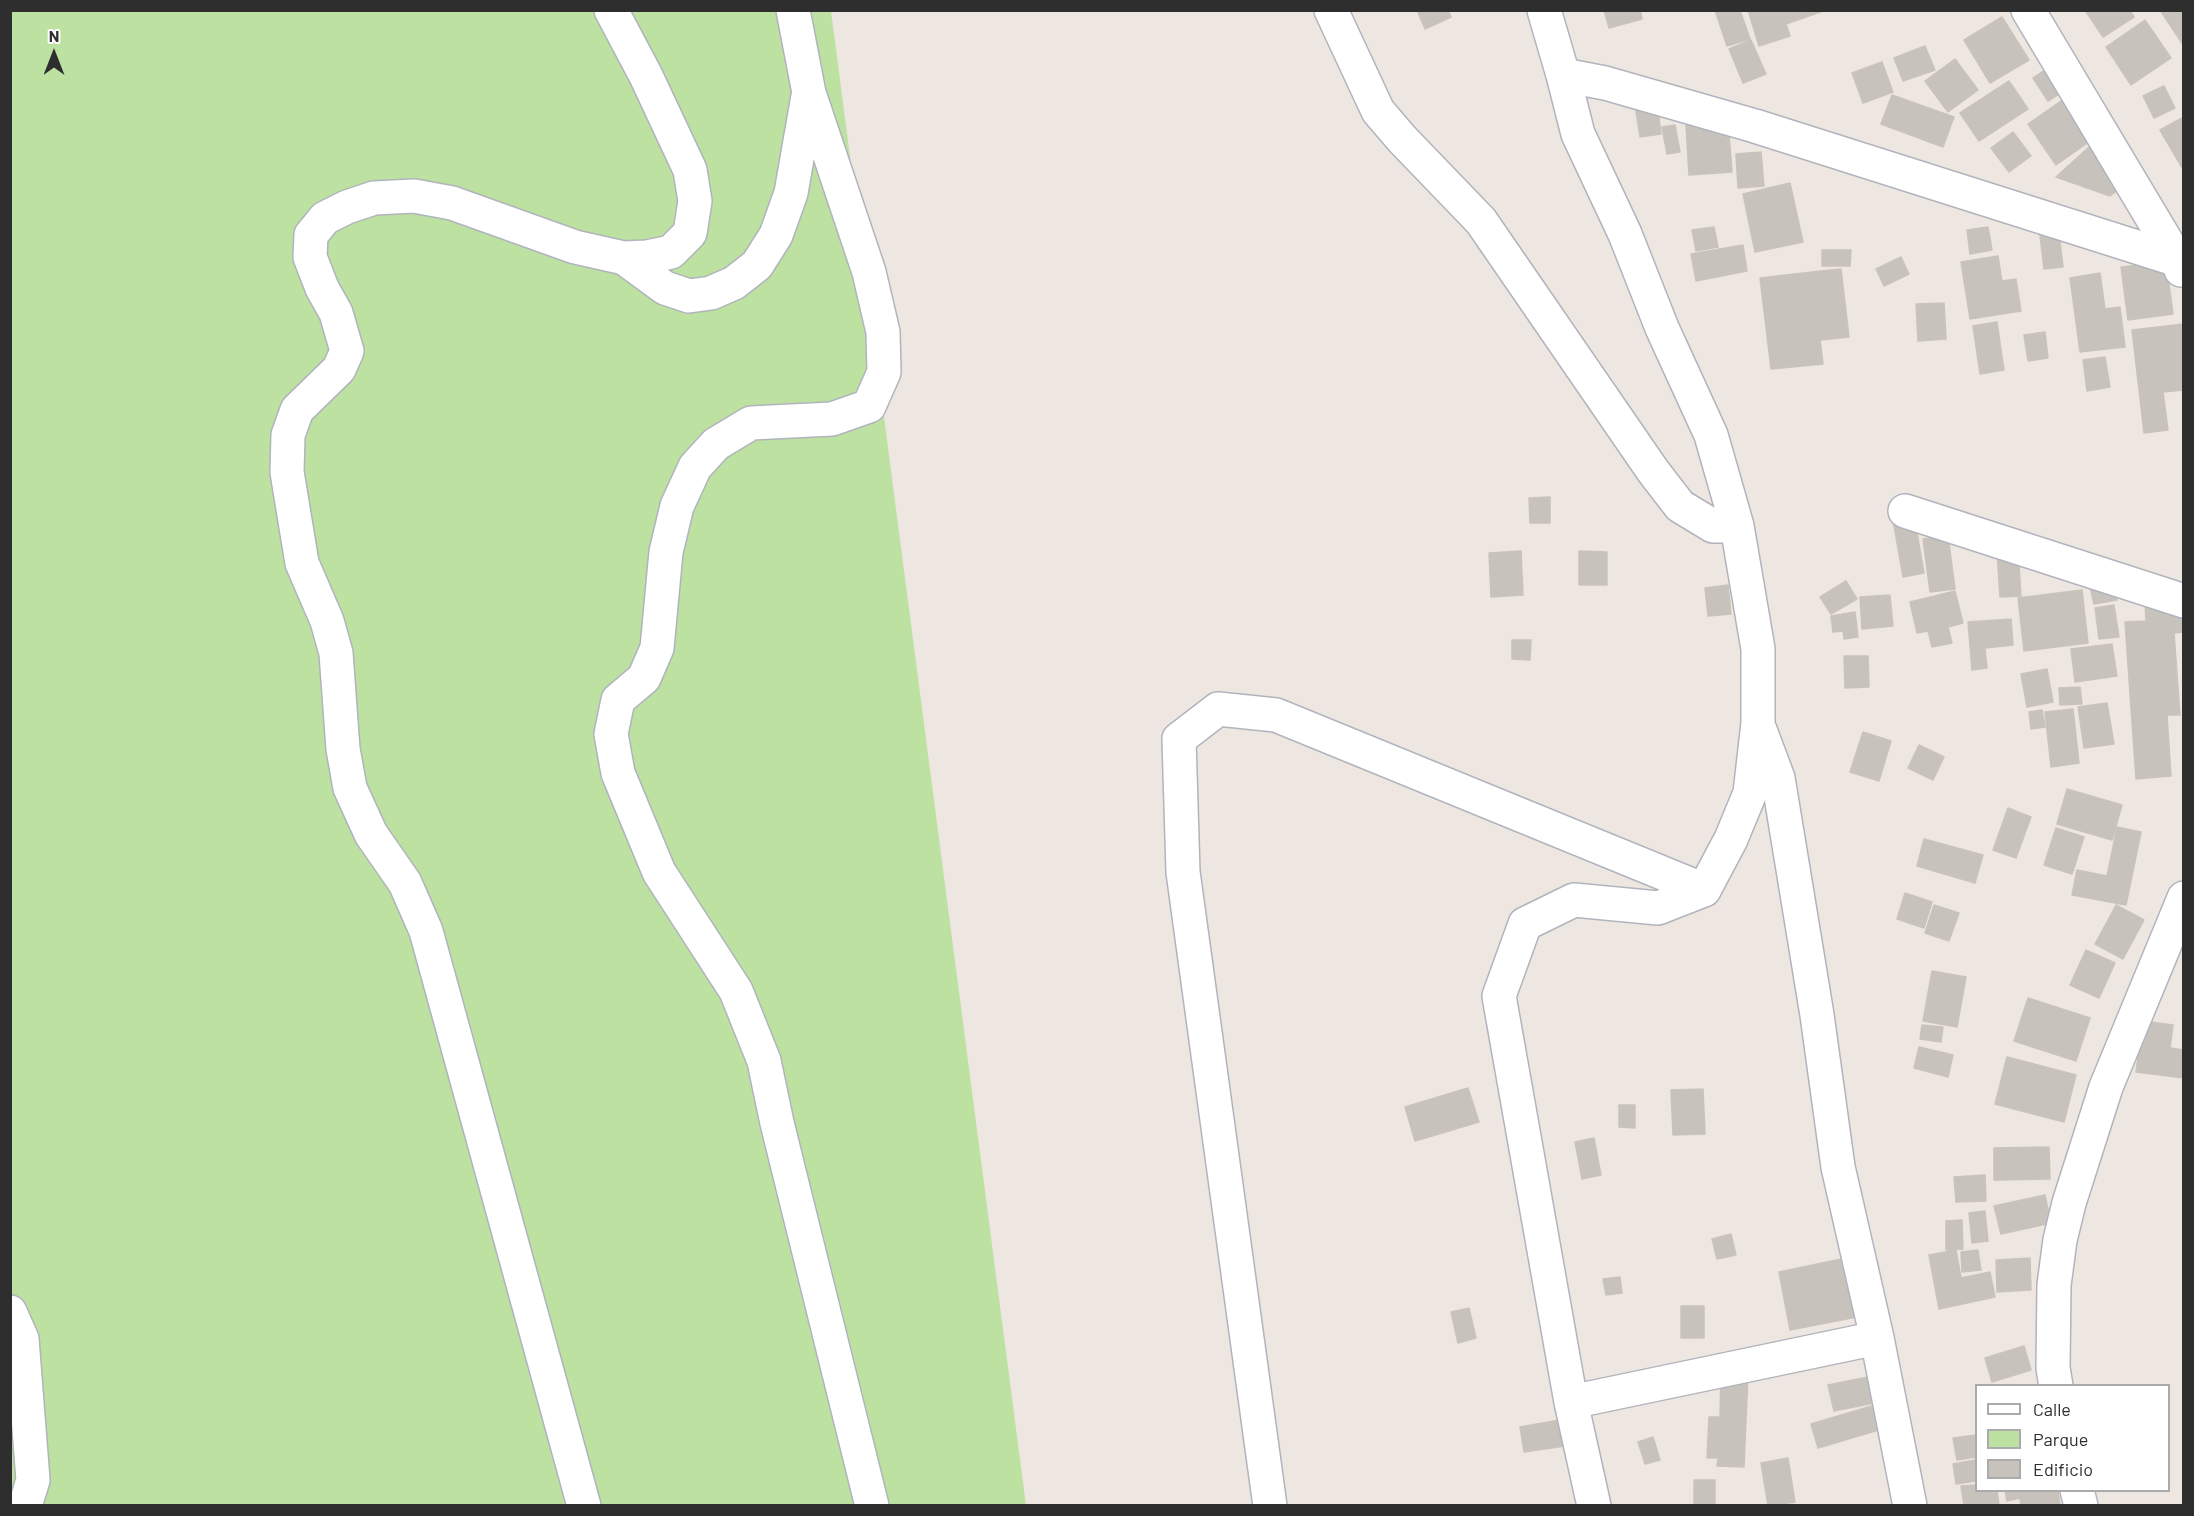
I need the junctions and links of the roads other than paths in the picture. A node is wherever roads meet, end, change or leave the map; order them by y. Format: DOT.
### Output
graph roads {
  1 [pos="611,10"];
  2 [pos="793,10"];
  3 [pos="1331,10"];
  4 [pos="1544,10"];
  5 [pos="2028,10"];
  6 [pos="1563,75"];
  7 [pos="809,93"];
  8 [pos="624,258"];
  9 [pos="2182,267"];
  10 [pos="1905,511"];
  11 [pos="1737,526"];
  12 [pos="2184,601"];
  13 [pos="1758,723"];
  14 [pos="1704,890"];
  15 [pos="2184,898"];
  16 [pos="10,1312"];
  17 [pos="1877,1338"];
  18 [pos="2056,1384"];
  19 [pos="1571,1402"];
  20 [pos="25,1506"];
  21 [pos="584,1506"];
  22 [pos="872,1506"];
  23 [pos="1270,1506"];
  24 [pos="1594,1506"];
  25 [pos="1910,1506"];
  1 -- 8 [label="street"];
  2 -- 7 [label="street"];
  3 -- 11 [label="street"];
  4 -- 6 [label="street"];
  5 -- 9 [label="street"];
  6 -- 9 [label="street"];
  6 -- 11 [label="street"];
  7 -- 8 [label="street"];
  7 -- 22 [label="street"];
  8 -- 21 [label="street"];
  10 -- 12 [label="street"];
  11 -- 13 [label="street"];
  13 -- 14 [label="street"];
  13 -- 17 [label="street"];
  14 -- 19 [label="street"];
  14 -- 23 [label="street"];
  15 -- 18 [label="street"];
  16 -- 20 [label="street"];
  17 -- 19 [label="street"];
  17 -- 25 [label="street"];
  19 -- 24 [label="street"];
}
